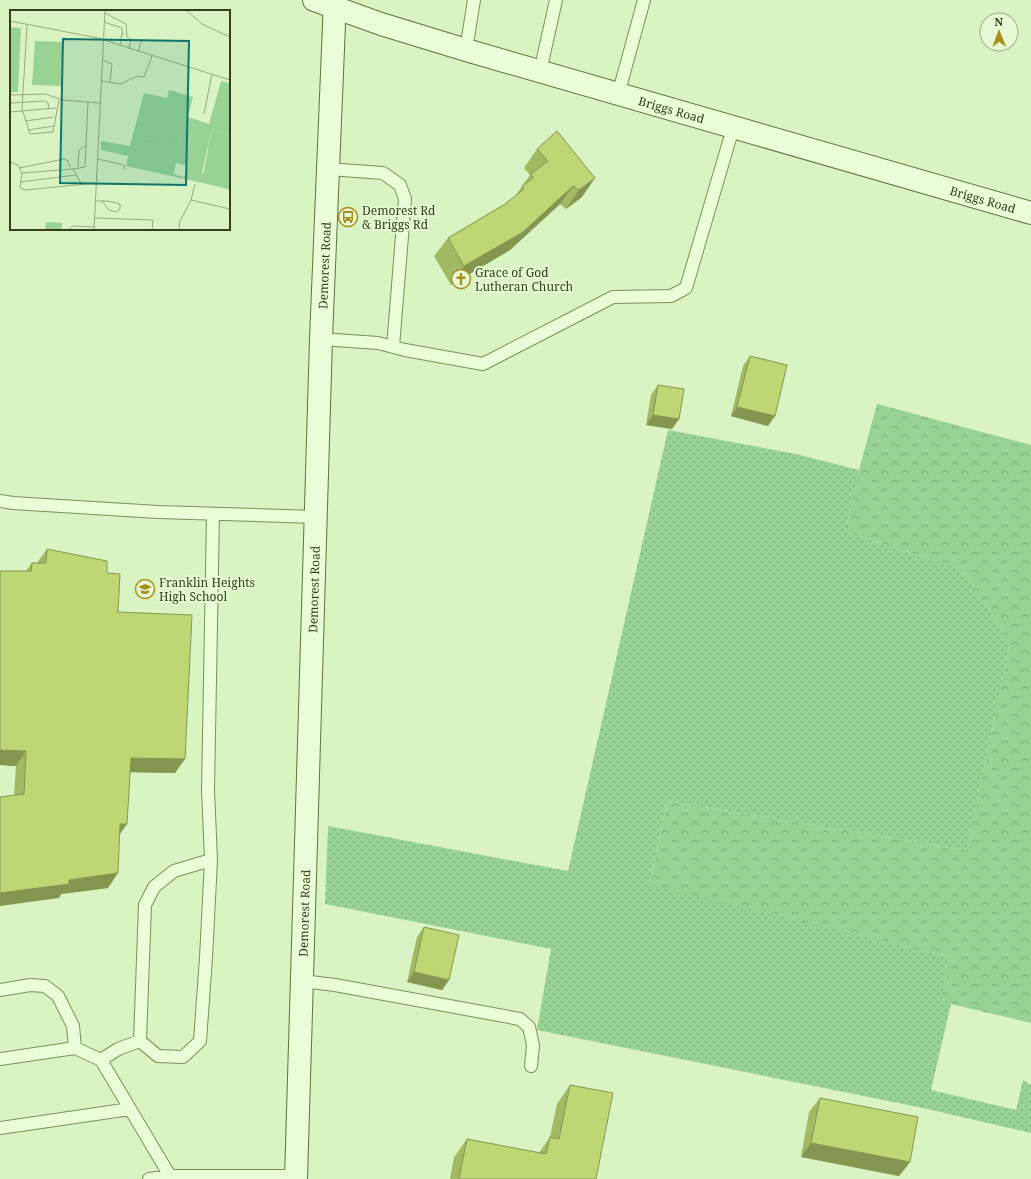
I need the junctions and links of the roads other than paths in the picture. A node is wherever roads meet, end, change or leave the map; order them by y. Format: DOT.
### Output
graph roads {
  1 [pos="314,0"];
  2 [pos="474,0"];
  3 [pos="556,0"];
  4 [pos="644,0"];
  5 [pos="335,4"];
  6 [pos="466,50"];
  7 [pos="540,72"];
  8 [pos="618,95"];
  9 [pos="733,128"];
  10 [pos="328,169"];
  11 [pos="1031,213"];
  12 [pos="322,339"];
  13 [pos="393,347"];
  14 [pos="0,501"];
  15 [pos="213,514"];
  16 [pos="316,517"];
  17 [pos="211,860"];
  18 [pos="302,981"];
  19 [pos="0,990"];
  20 [pos="140,1041"];
  21 [pos="75,1048"];
  22 [pos="0,1059"];
  23 [pos="100,1060"];
  24 [pos="531,1066"];
  25 [pos="130,1109"];
  26 [pos="0,1128"];
  27 [pos="170,1176"];
  28 [pos="296,1178"];
  29 [pos="149,1179"];
  1 -- 5 [label="street, Briggs Road"];
  2 -- 6 [label="lane"];
  3 -- 7 [label="lane"];
  4 -- 8 [label="lane"];
  5 -- 6 [label="street, Briggs Road"];
  5 -- 10 [label="street, Demorest Road"];
  6 -- 7 [label="street, Briggs Road"];
  7 -- 8 [label="street, Briggs Road"];
  8 -- 9 [label="street, Briggs Road"];
  9 -- 11 [label="street, Briggs Road"];
  9 -- 13 [label="lane"];
  10 -- 12 [label="street, Demorest Road"];
  10 -- 13 [label="lane"];
  12 -- 13 [label="lane"];
  12 -- 16 [label="street, Demorest Road"];
  14 -- 15 [label="lane"];
  15 -- 16 [label="lane"];
  15 -- 17 [label="lane"];
  16 -- 18 [label="street, Demorest Road"];
  17 -- 20 [label="lane"];
  17 -- 20 [label="lane"];
  18 -- 24 [label="lane"];
  18 -- 28 [label="street, Demorest Road"];
  19 -- 21 [label="lane"];
  20 -- 23 [label="lane"];
  21 -- 22 [label="lane"];
  21 -- 23 [label="lane"];
  23 -- 25 [label="lane"];
  25 -- 26 [label="lane"];
  25 -- 27 [label="lane"];
  27 -- 28 [label="lane"];
  27 -- 29 [label="lane"];
}
